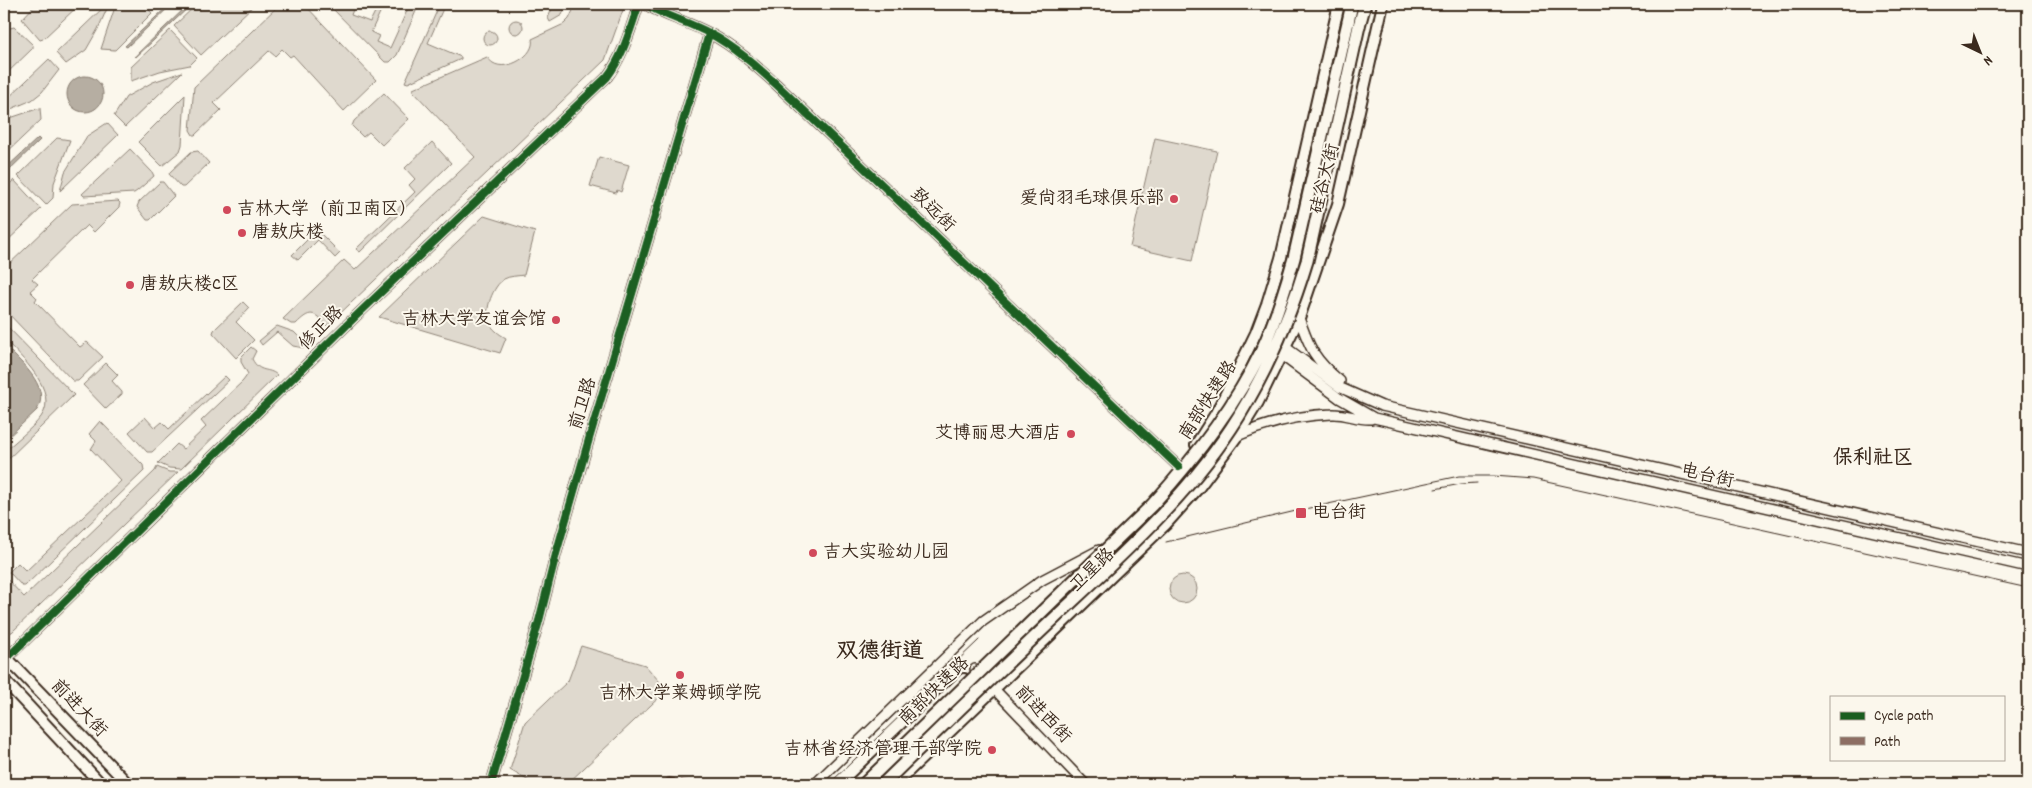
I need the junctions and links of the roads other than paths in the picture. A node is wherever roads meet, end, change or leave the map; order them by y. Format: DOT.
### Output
graph roads {
  1 [pos="639,4"];
  2 [pos="645,4"];
  3 [pos="1339,4"];
  4 [pos="1352,4"];
  5 [pos="1364,4"];
  6 [pos="1383,4"];
  7 [pos="1354,24"];
  8 [pos="709,34"];
  9 [pos="1299,318"];
  10 [pos="1256,334"];
  11 [pos="1283,351"];
  12 [pos="1362,399"];
  13 [pos="1374,418"];
  14 [pos="1238,436"];
  15 [pos="1179,467"];
  16 [pos="1098,550"];
  17 [pos="2028,553"];
  18 [pos="2028,567"];
  19 [pos="5,658"];
  20 [pos="975,669"];
  21 [pos="4,680"];
  22 [pos="994,688"];
  23 [pos="102,784"];
  24 [pos="128,784"];
  25 [pos="491,784"];
  26 [pos="815,784"];
  27 [pos="855,784"];
  28 [pos="864,784"];
  29 [pos="883,784"];
  30 [pos="895,784"];
  31 [pos="1085,784"];
  1 -- 19 [label="street, 修正路"];
  2 -- 8 [label="street, 致远街"];
  3 -- 10 [label="main road, 硅谷大街"];
  4 -- 7 [label="highway, 南部快速路"];
  5 -- 7 [label="highway, 南部快速路"];
  6 -- 9 [label="main road, 硅谷大街"];
  7 -- 28 [label="highway, 南部快速路, bridge"];
  7 -- 29 [label="highway, 南部快速路, bridge"];
  8 -- 15 [label="street, 致远街"];
  8 -- 25 [label="street, 前卫路"];
  9 -- 11 [label="main road, 硅谷大街"];
  9 -- 12 [label="street"];
  10 -- 11 [label="street, 电台街"];
  10 -- 15 [label="main road, 卫星路"];
  11 -- 12 [label="street, 电台街"];
  11 -- 13 [label="street, 电台街"];
  11 -- 14 [label="main road, 卫星路"];
  12 -- 17 [label="street, 电台街"];
  13 -- 14 [label="street"];
  13 -- 18 [label="street, 电台街"];
  14 -- 22 [label="main road, 卫星路"];
  15 -- 16 [label="main road, 卫星路"];
  16 -- 20 [label="main road, 卫星路"];
  16 -- 26 [label="street, 卫星路"];
  19 -- 24 [label="main road, 前进大街"];
  20 -- 22 [label="street, 前进西街"];
  20 -- 27 [label="main road, 卫星路"];
  21 -- 23 [label="main road, 前进大街"];
  22 -- 30 [label="main road, 卫星路"];
  22 -- 31 [label="street, 前进西街"];
}
